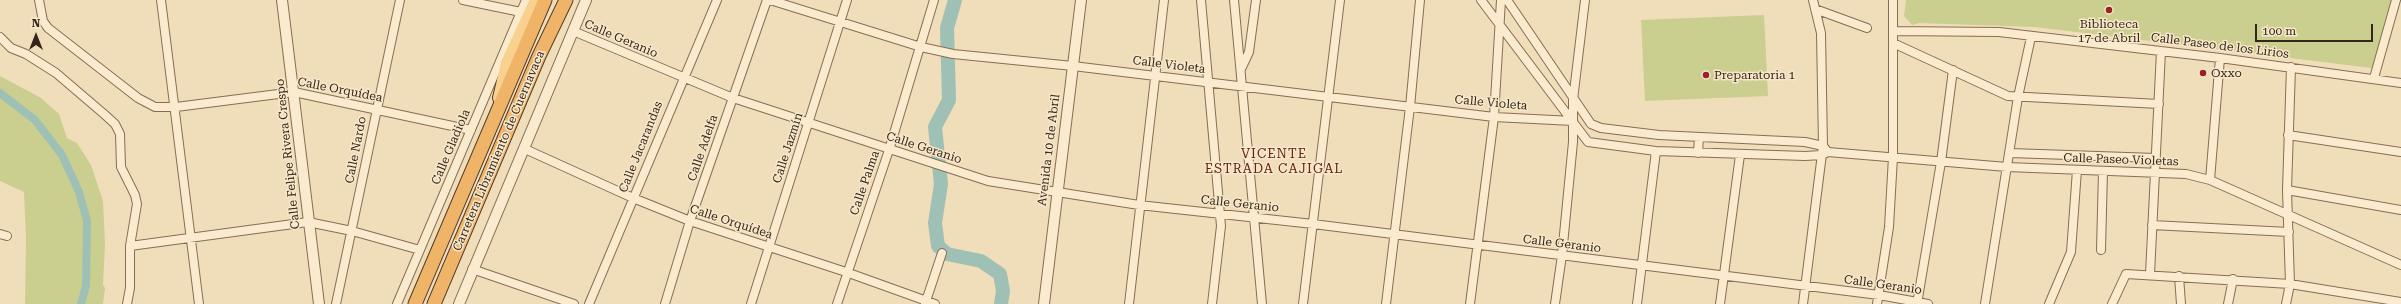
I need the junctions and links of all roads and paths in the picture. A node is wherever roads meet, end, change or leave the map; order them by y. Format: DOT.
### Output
graph roads {
  1 [pos="39,0"];
  2 [pos="160,0"];
  3 [pos="282,0"];
  4 [pos="400,0"];
  5 [pos="463,0"];
  6 [pos="526,0"];
  7 [pos="536,0"];
  8 [pos="545,0"];
  9 [pos="566,0"];
  10 [pos="586,0"];
  11 [pos="717,0"];
  12 [pos="768,0"];
  13 [pos="847,0"];
  14 [pos="934,0"];
  15 [pos="1081,0"];
  16 [pos="1164,0"];
  17 [pos="1202,0"];
  18 [pos="1234,0"];
  19 [pos="1256,0"];
  20 [pos="1340,0"];
  21 [pos="1420,0"];
  22 [pos="1481,0"];
  23 [pos="1501,0"];
  24 [pos="1507,0"];
  25 [pos="1585,0"];
  26 [pos="1813,0"];
  27 [pos="1893,0"];
  28 [pos="2396,0"];
  29 [pos="1815,9"];
  30 [pos="521,12"];
  31 [pos="840,22"];
  32 [pos="1501,26"];
  33 [pos="1867,28"];
  34 [pos="573,31"];
  35 [pos="1893,31"];
  36 [pos="0,37"];
  37 [pos="2031,37"];
  38 [pos="1893,43"];
  39 [pos="921,47"];
  40 [pos="2162,51"];
  41 [pos="2220,58"];
  42 [pos="1073,66"];
  43 [pos="2291,67"];
  44 [pos="1241,69"];
  45 [pos="1953,70"];
  46 [pos="1157,76"];
  47 [pos="682,78"];
  48 [pos="2374,78"];
  49 [pos="1207,82"];
  50 [pos="2401,83"];
  51 [pos="1242,86"];
  52 [pos="294,92"];
  53 [pos="1329,97"];
  54 [pos="2018,97"];
  55 [pos="733,98"];
  56 [pos="1573,100"];
  57 [pos="2159,104"];
  58 [pos="1410,107"];
  59 [pos="176,108"];
  60 [pos="376,109"];
  61 [pos="495,114"];
  62 [pos="1494,117"];
  63 [pos="1573,121"];
  64 [pos="809,123"];
  65 [pos="471,130"];
  66 [pos="2288,135"];
  67 [pos="1698,137"];
  68 [pos="525,149"];
  69 [pos="889,150"];
  70 [pos="1656,151"];
  71 [pos="1824,151"];
  72 [pos="2401,152"];
  73 [pos="1698,153"];
  74 [pos="2010,153"];
  75 [pos="1740,155"];
  76 [pos="1893,157"];
  77 [pos="2156,158"];
  78 [pos="1941,162"];
  79 [pos="2007,167"];
  80 [pos="2077,170"];
  81 [pos="2104,171"];
  82 [pos="2155,172"];
  83 [pos="2210,180"];
  84 [pos="2287,190"];
  85 [pos="1057,192"];
  86 [pos="633,198"];
  87 [pos="1140,205"];
  88 [pos="2401,210"];
  89 [pos="1219,214"];
  90 [pos="2288,214"];
  91 [pos="1255,218"];
  92 [pos="690,221"];
  93 [pos="308,222"];
  94 [pos="1313,224"];
  95 [pos="2152,225"];
  96 [pos="352,231"];
  97 [pos="2289,232"];
  98 [pos="1395,235"];
  99 [pos="190,238"];
  100 [pos="1478,245"];
  101 [pos="130,246"];
  102 [pos="769,247"];
  103 [pos="420,250"];
  104 [pos="2101,250"];
  105 [pos="942,253"];
  106 [pos="1562,256"];
  107 [pos="2401,265"];
  108 [pos="1641,266"];
  109 [pos="472,269"];
  110 [pos="846,272"];
  111 [pos="2150,274"];
  112 [pos="1723,276"];
  113 [pos="2179,276"];
  114 [pos="2233,279"];
  115 [pos="2290,284"];
  116 [pos="1805,286"];
  117 [pos="1879,295"];
  118 [pos="1917,302"];
  119 [pos="2401,302"];
  120 [pos="926,303"];
  121 [pos="127,304"];
  122 [pos="199,304"];
  123 [pos="319,304"];
  124 [pos="336,304"];
  125 [pos="397,304"];
  126 [pos="415,304"];
  127 [pos="434,304"];
  128 [pos="458,304"];
  129 [pos="574,304"];
  130 [pos="589,304"];
  131 [pos="665,304"];
  132 [pos="751,304"];
  133 [pos="837,304"];
  134 [pos="935,304"];
  135 [pos="1044,304"];
  136 [pos="1129,304"];
  137 [pos="1212,304"];
  138 [pos="1262,304"];
  139 [pos="1303,304"];
  140 [pos="1386,304"];
  141 [pos="1470,304"];
  142 [pos="1555,304"];
  143 [pos="1637,304"];
  144 [pos="1720,304"];
  145 [pos="1803,304"];
  146 [pos="1877,304"];
  147 [pos="1928,304"];
  148 [pos="1985,304"];
  149 [pos="2049,304"];
  150 [pos="2112,304"];
  151 [pos="2181,304"];
  152 [pos="2228,304"];
  153 [pos="2286,304"];
  1 -- 59 [label="street, Calle Orquídea"];
  2 -- 59 [label="street"];
  3 -- 52 [label="street, Calle Felipe Rivera Crespo"];
  4 -- 60 [label="street, Calle Nardo"];
  5 -- 30 [label="street"];
  6 -- 30 [label="street, Calle Gladiola"];
  7 -- 61 [label="main road"];
  8 -- 61 [label="highway, Carretera Libramiento de Cuernavaca"];
  9 -- 127 [label="highway, Carretera Libramiento de Cuernavaca"];
  10 -- 34 [label="street"];
  11 -- 47 [label="street, Calle Jacarandas"];
  12 -- 31 [label="street, Calle Violeta"];
  12 -- 55 [label="street, Calle Adelfa"];
  13 -- 31 [label="street, Calle Jazmín"];
  14 -- 39 [label="street, Calle Palma"];
  15 -- 42 [label="street, Avenida 10 de Abril"];
  16 -- 46 [label="street"];
  17 -- 49 [label="street"];
  18 -- 44 [label="street"];
  19 -- 44 [label="street"];
  20 -- 53 [label="street"];
  21 -- 58 [label="street"];
  22 -- 32 [label="street"];
  23 -- 32 [label="street"];
  24 -- 56 [label="street"];
  25 -- 56 [label="street"];
  26 -- 29 [label="street"];
  27 -- 35 [label="street"];
  28 -- 48 [label="street"];
  29 -- 33 [label="street"];
  29 -- 71 [label="street"];
  30 -- 65 [label="street, Calle Gladiola"];
  31 -- 39 [label="street, Calle Violeta"];
  31 -- 64 [label="street, Calle Jazmín"];
  32 -- 62 [label="street"];
  32 -- 63 [label="street"];
  34 -- 47 [label="street, Calle Geranio"];
  34 -- 68 [label="street"];
  35 -- 37 [label="street, Calle Paseo de los Lirios"];
  35 -- 38 [label="street"];
  36 -- 101 [label="street"];
  37 -- 40 [label="street, Calle Paseo de los Lirios"];
  37 -- 54 [label="street"];
  38 -- 45 [label="street"];
  38 -- 76 [label="street"];
  39 -- 42 [label="street, Calle Violeta"];
  39 -- 69 [label="street, Calle Palma"];
  40 -- 41 [label="street, Calle Paseo de los Lirios"];
  40 -- 57 [label="street"];
  41 -- 43 [label="street, Calle Paseo de los Lirios"];
  41 -- 83 [label="street"];
  42 -- 46 [label="street, Calle Violeta"];
  42 -- 85 [label="street, Avenida 10 de Abril"];
  43 -- 48 [label="street, Calle Paseo de los Lirios"];
  43 -- 66 [label="street"];
  44 -- 51 [label="street"];
  45 -- 54 [label="street"];
  45 -- 78 [label="street"];
  46 -- 49 [label="street, Calle Violeta"];
  46 -- 87 [label="street"];
  47 -- 55 [label="street, Calle Geranio"];
  47 -- 86 [label="street, Calle Jacarandas"];
  48 -- 50 [label="street, Calle Paseo de los Lirios"];
  49 -- 51 [label="street, Calle Violeta"];
  49 -- 89 [label="street"];
  51 -- 53 [label="street, Calle Violeta"];
  51 -- 91 [label="street"];
  52 -- 59 [label="street, Calle Orquídea"];
  52 -- 60 [label="street, Calle Orquídea"];
  52 -- 93 [label="street, Calle Felipe Rivera Crespo"];
  53 -- 58 [label="street, Calle Violeta"];
  53 -- 94 [label="street"];
  54 -- 57 [label="street"];
  54 -- 74 [label="street"];
  55 -- 64 [label="street, Calle Geranio"];
  55 -- 92 [label="street, Calle Adelfa"];
  56 -- 63 [label="street"];
  56 -- 67 [label="street"];
  57 -- 77 [label="street"];
  58 -- 62 [label="street, Calle Violeta"];
  58 -- 98 [label="street"];
  59 -- 99 [label="street"];
  60 -- 65 [label="street, Calle Orquídea"];
  60 -- 96 [label="street, Calle Nardo"];
  61 -- 126 [label="highway, Carretera Libramiento de Cuernavaca"];
  62 -- 63 [label="street, Calle Violeta"];
  62 -- 100 [label="street"];
  63 -- 70 [label="street"];
  63 -- 106 [label="street"];
  64 -- 69 [label="street, Calle Geranio"];
  64 -- 102 [label="street, Calle Jazmín"];
  65 -- 103 [label="street, Calle Gladiola"];
  66 -- 72 [label="street"];
  66 -- 84 [label="street"];
  67 -- 71 [label="street"];
  67 -- 73 [label="street"];
  68 -- 86 [label="street, Calle Orquídea"];
  68 -- 109 [label="street"];
  69 -- 85 [label="street, Calle Geranio"];
  69 -- 110 [label="street, Calle Palma"];
  70 -- 73 [label="street"];
  70 -- 108 [label="street"];
  71 -- 75 [label="street"];
  71 -- 76 [label="street"];
  71 -- 116 [label="street"];
  73 -- 75 [label="street"];
  74 -- 77 [label="street, Calle Paseo Violetas"];
  74 -- 79 [label="street"];
  75 -- 112 [label="street"];
  76 -- 78 [label="street, Calle Paseo Violetas"];
  76 -- 117 [label="street"];
  77 -- 82 [label="street"];
  78 -- 79 [label="street, Calle Paseo Violetas"];
  78 -- 118 [label="street"];
  79 -- 80 [label="street, Calle Paseo Violetas"];
  79 -- 148 [label="street"];
  80 -- 81 [label="street, Calle Paseo Violetas"];
  80 -- 149 [label="street"];
  81 -- 82 [label="street, Calle Paseo Violetas"];
  81 -- 104 [label="street"];
  82 -- 83 [label="street, Calle Paseo Violetas"];
  82 -- 95 [label="street"];
  83 -- 90 [label="street, Calle Paseo Violetas"];
  84 -- 88 [label="street"];
  84 -- 90 [label="street"];
  85 -- 87 [label="street, Calle Geranio"];
  85 -- 135 [label="street, Avenida 10 de Abril"];
  86 -- 92 [label="street, Calle Orquídea"];
  86 -- 130 [label="street, Calle Jacarandas"];
  87 -- 89 [label="street, Calle Geranio"];
  87 -- 136 [label="street"];
  89 -- 91 [label="street, Calle Geranio"];
  89 -- 137 [label="street"];
  90 -- 97 [label="street"];
  90 -- 107 [label="street, Calle Paseo Violetas"];
  91 -- 94 [label="street, Calle Geranio"];
  91 -- 138 [label="street"];
  92 -- 102 [label="street, Calle Orquídea"];
  92 -- 131 [label="street, Calle Adelfa"];
  93 -- 96 [label="street"];
  93 -- 99 [label="street"];
  93 -- 123 [label="street, Calle Felipe Rivera Crespo"];
  94 -- 98 [label="street, Calle Geranio"];
  94 -- 139 [label="street"];
  95 -- 97 [label="street"];
  95 -- 111 [label="street"];
  96 -- 103 [label="street"];
  96 -- 124 [label="street, Calle Nardo"];
  97 -- 115 [label="street"];
  98 -- 100 [label="street, Calle Geranio"];
  98 -- 140 [label="street"];
  99 -- 101 [label="street"];
  99 -- 122 [label="street"];
  100 -- 106 [label="street, Calle Geranio"];
  100 -- 141 [label="street"];
  101 -- 121 [label="street"];
  102 -- 110 [label="street, Calle Orquídea"];
  102 -- 132 [label="street, Calle Jazmín"];
  103 -- 125 [label="street, Calle Gladiola"];
  105 -- 120 [label="street"];
  106 -- 108 [label="street, Calle Geranio"];
  106 -- 142 [label="street"];
  108 -- 112 [label="street, Calle Geranio"];
  108 -- 143 [label="street"];
  109 -- 128 [label="street"];
  109 -- 129 [label="street"];
  110 -- 120 [label="street, Calle Orquídea"];
  110 -- 133 [label="street, Calle Palma"];
  111 -- 113 [label="street"];
  111 -- 150 [label="street"];
  112 -- 116 [label="street, Calle Geranio"];
  112 -- 144 [label="street"];
  113 -- 114 [label="street"];
  113 -- 151 [label="street"];
  114 -- 115 [label="street"];
  114 -- 152 [label="street"];
  115 -- 119 [label="street"];
  115 -- 153 [label="street"];
  116 -- 117 [label="street, Calle Geranio"];
  116 -- 145 [label="street"];
  117 -- 118 [label="street, Calle Geranio"];
  117 -- 146 [label="street"];
  118 -- 147 [label="street, Calle Geranio"];
  120 -- 134 [label="street, Calle Orquídea"];
}
